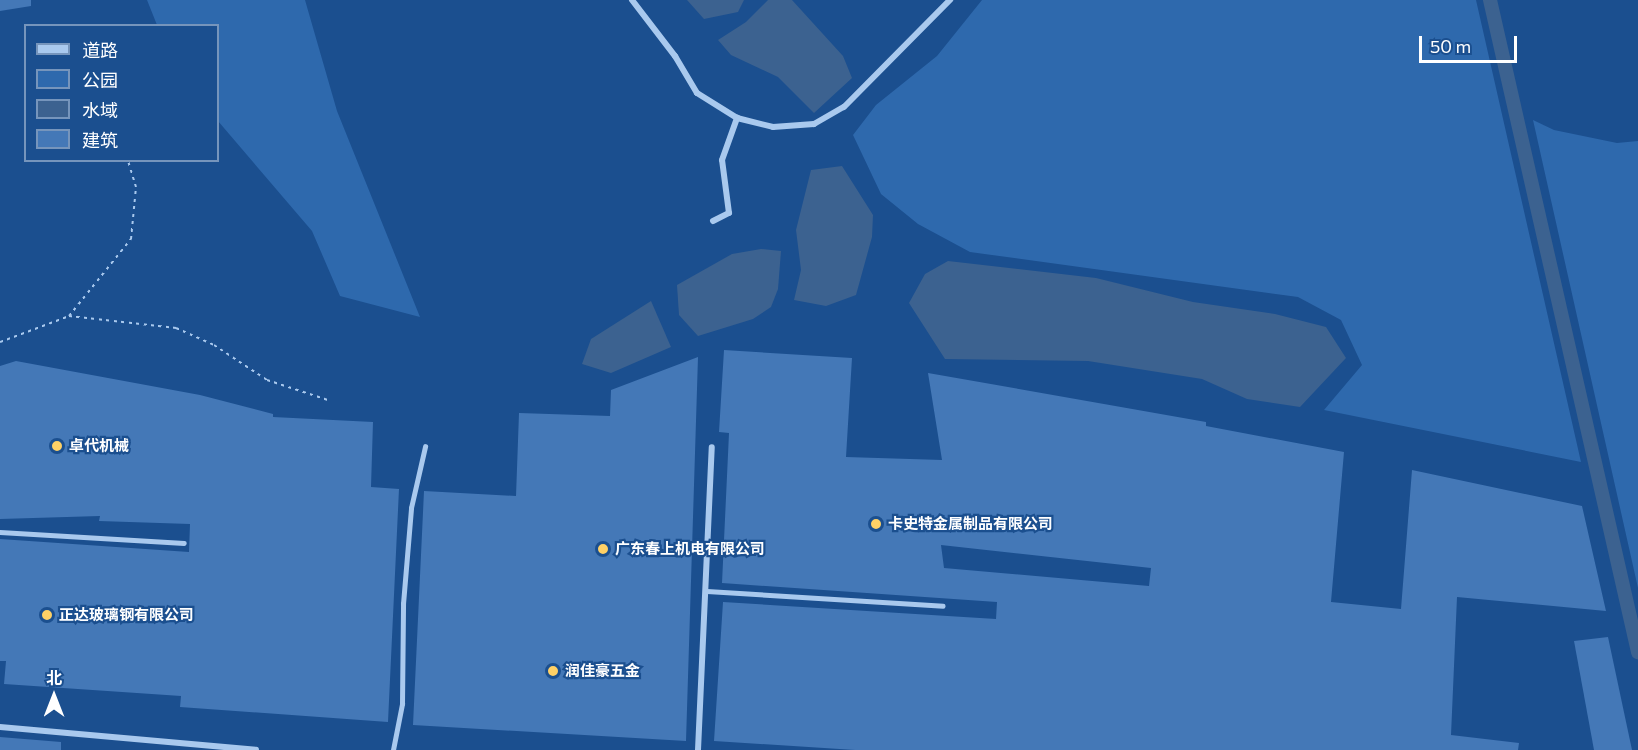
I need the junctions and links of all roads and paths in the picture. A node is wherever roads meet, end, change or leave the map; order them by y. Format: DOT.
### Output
graph roads {
  1 [pos="632,0"];
  2 [pos="950,0"];
  3 [pos="736,118"];
  4 [pos="129,162"];
  5 [pos="713,221"];
  6 [pos="69,316"];
  7 [pos="0,342"];
  8 [pos="328,400"];
  9 [pos="424,447"];
  10 [pos="712,447"];
  11 [pos="0,532"];
  12 [pos="184,543"];
  13 [pos="707,591"];
  14 [pos="943,606"];
  15 [pos="0,727"];
  16 [pos="256,750"];
  17 [pos="393,750"];
  18 [pos="698,750"];
  1 -- 3 [label="street"];
  2 -- 3 [label="street"];
  3 -- 5 [label="street"];
  4 -- 6 [label="path"];
  6 -- 7 [label="path"];
  6 -- 8 [label="path"];
  9 -- 17 [label="lane"];
  10 -- 13 [label="street"];
  11 -- 12 [label="lane"];
  13 -- 14 [label="lane"];
  13 -- 18 [label="street"];
  15 -- 16 [label="street"];
}
